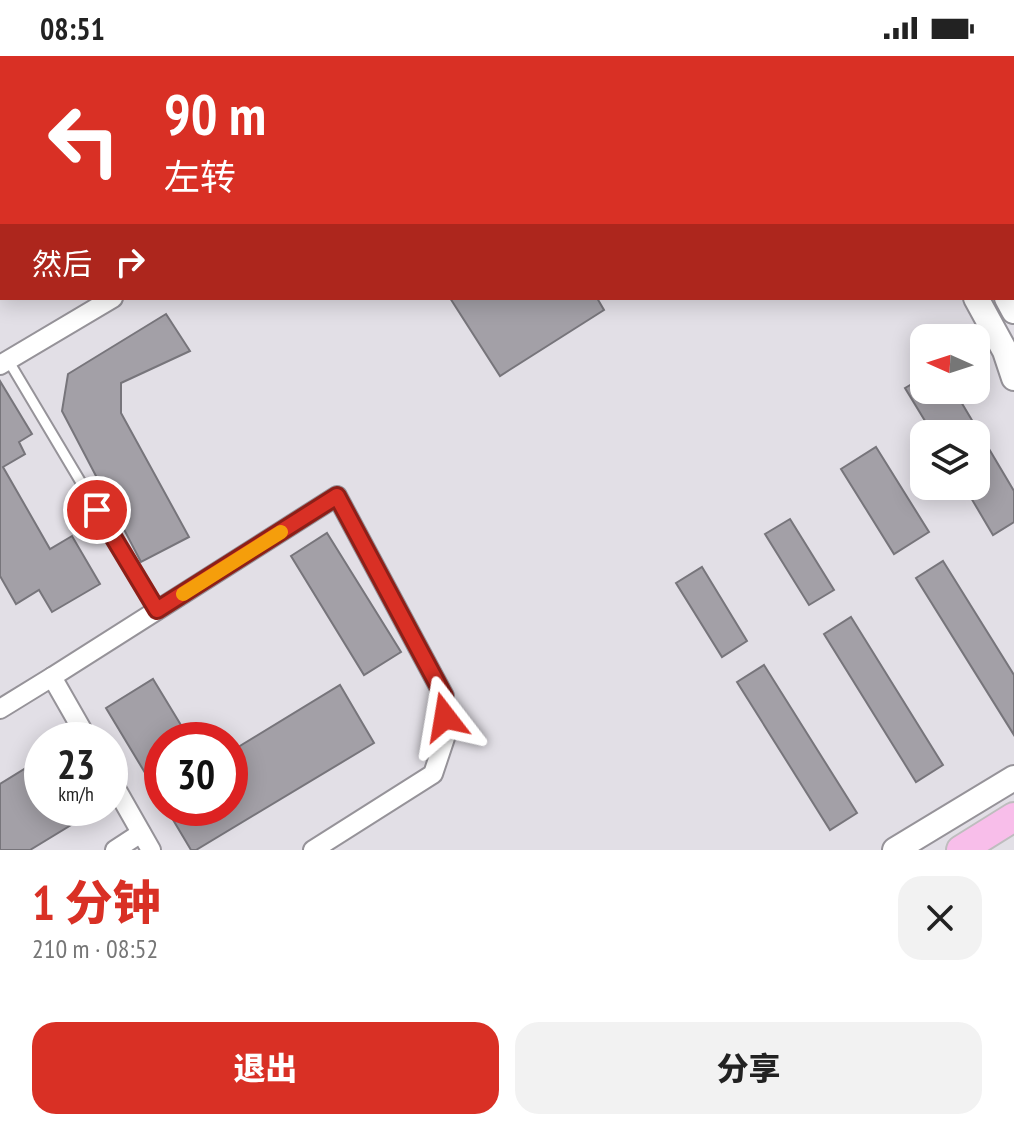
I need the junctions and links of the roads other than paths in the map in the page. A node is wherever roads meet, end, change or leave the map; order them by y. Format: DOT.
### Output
graph roads {
  1 [pos="110,300"];
  2 [pos="977,300"];
  3 [pos="4,362"];
  4 [pos="1014,378"];
  5 [pos="157,610"];
  6 [pos="52,677"];
  7 [pos="0,709"];
  8 [pos="78,722"];
  9 [pos="1014,778"];
  10 [pos="128,810"];
  11 [pos="1014,817"];
  12 [pos="141,833"];
  13 [pos="115,850"];
  14 [pos="151,850"];
  15 [pos="313,850"];
  16 [pos="895,850"];
  17 [pos="961,850"];
  1 -- 3 [label="street"];
  2 -- 4 [label="street"];
  3 -- 5 [label="lane"];
  5 -- 6 [label="street"];
  5 -- 15 [label="street"];
  6 -- 7 [label="street"];
  6 -- 8 [label="street"];
  9 -- 16 [label="street"];
  10 -- 12 [label="street"];
  11 -- 17 [label="main road"];
  12 -- 13 [label="street"];
  12 -- 14 [label="street"];
}
